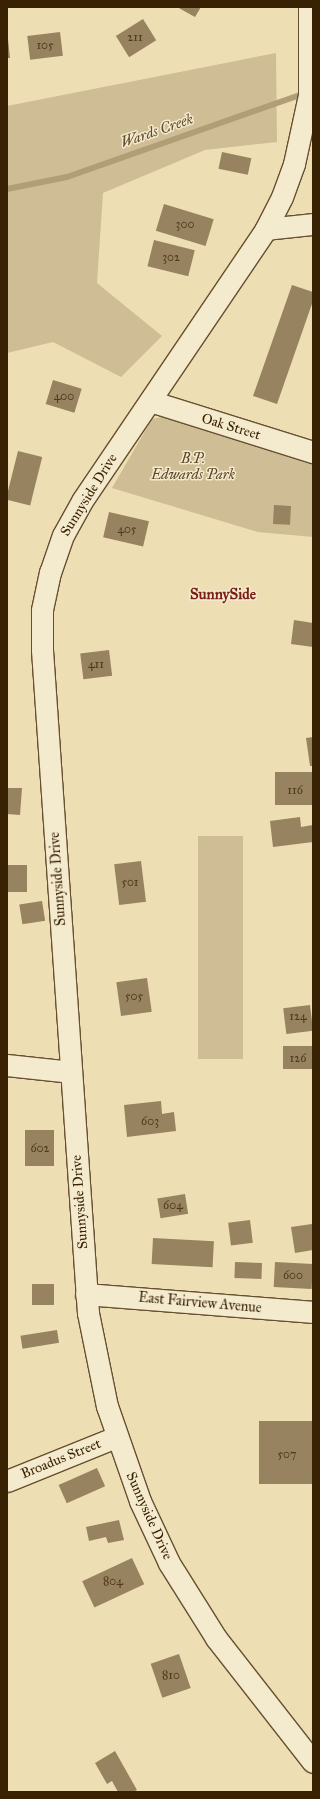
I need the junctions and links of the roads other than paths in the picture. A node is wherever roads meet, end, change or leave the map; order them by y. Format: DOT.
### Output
graph roads {
  1 [pos="309,7"];
  2 [pos="313,224"];
  3 [pos="266,228"];
  4 [pos="150,402"];
  5 [pos="313,452"];
  6 [pos="7,1065"];
  7 [pos="71,1072"];
  8 [pos="86,1294"];
  9 [pos="313,1312"];
  10 [pos="116,1437"];
  11 [pos="7,1480"];
  12 [pos="313,1762"];
  1 -- 3 [label="street, Sunnyside Drive"];
  2 -- 3 [label="street"];
  3 -- 4 [label="street, Sunnyside Drive"];
  4 -- 5 [label="street, Oak Street"];
  4 -- 7 [label="street, Sunnyside Drive"];
  6 -- 7 [label="street"];
  7 -- 8 [label="street, Sunnyside Drive"];
  8 -- 9 [label="street, East Fairview Avenue"];
  8 -- 10 [label="street, Sunnyside Drive"];
  10 -- 11 [label="street, Broadus Street"];
  10 -- 12 [label="street, Sunnyside Drive"];
}
